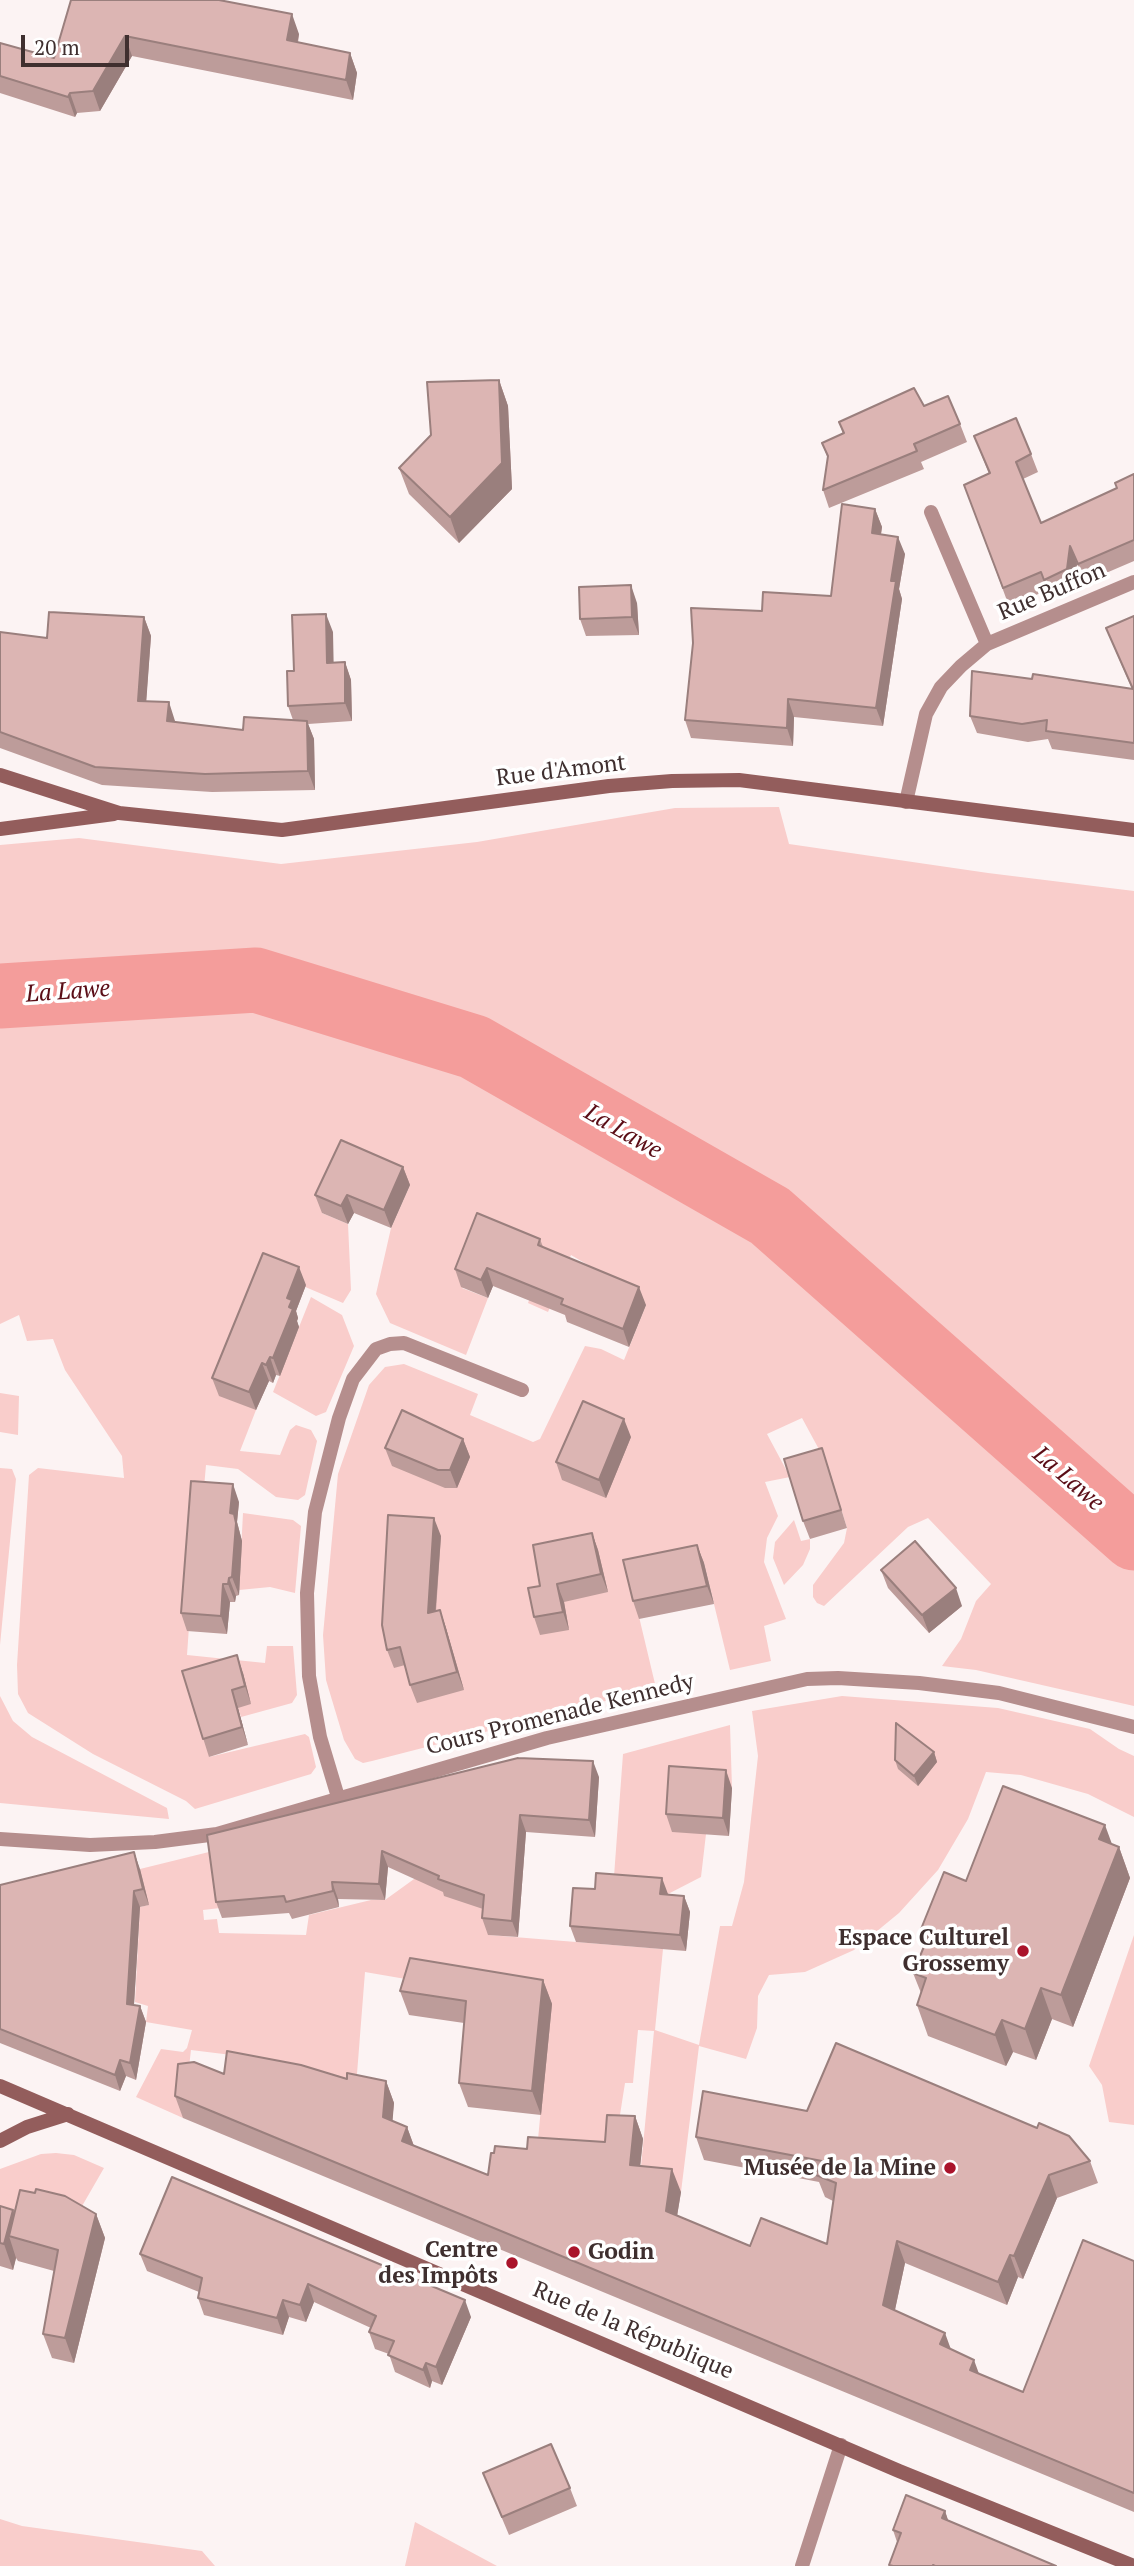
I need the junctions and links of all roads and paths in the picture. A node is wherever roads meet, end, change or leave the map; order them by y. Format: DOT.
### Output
graph roads {
  1 [pos="932,512"];
  2 [pos="1134,582"];
  3 [pos="988,644"];
  4 [pos="0,775"];
  5 [pos="906,802"];
  6 [pos="119,813"];
  7 [pos="0,829"];
  8 [pos="1134,830"];
  9 [pos="522,1390"];
  10 [pos="1134,1727"];
  11 [pos="338,1797"];
  12 [pos="0,1839"];
  13 [pos="0,2085"];
  14 [pos="68,2115"];
  15 [pos="0,2141"];
  16 [pos="841,2445"];
  17 [pos="802,2566"];
  18 [pos="1134,2566"];
  1 -- 3 [label="street, Rue Buffon"];
  2 -- 3 [label="street, Rue Buffon"];
  3 -- 5 [label="street, Rue Buffon"];
  4 -- 6 [label="street, Rue d'Amont"];
  5 -- 6 [label="street, Rue d'Amont"];
  5 -- 8 [label="street, Rue d'Amont"];
  6 -- 7 [label="street"];
  9 -- 11 [label="street"];
  10 -- 11 [label="street, Cours Promenade Kennedy"];
  11 -- 12 [label="street, Cours Promenade Kennedy"];
  13 -- 14 [label="street, Rue de la République"];
  14 -- 15 [label="street"];
  14 -- 16 [label="street, Rue de la République"];
  16 -- 17 [label="street"];
  16 -- 18 [label="street, Rue de la République"];
}
